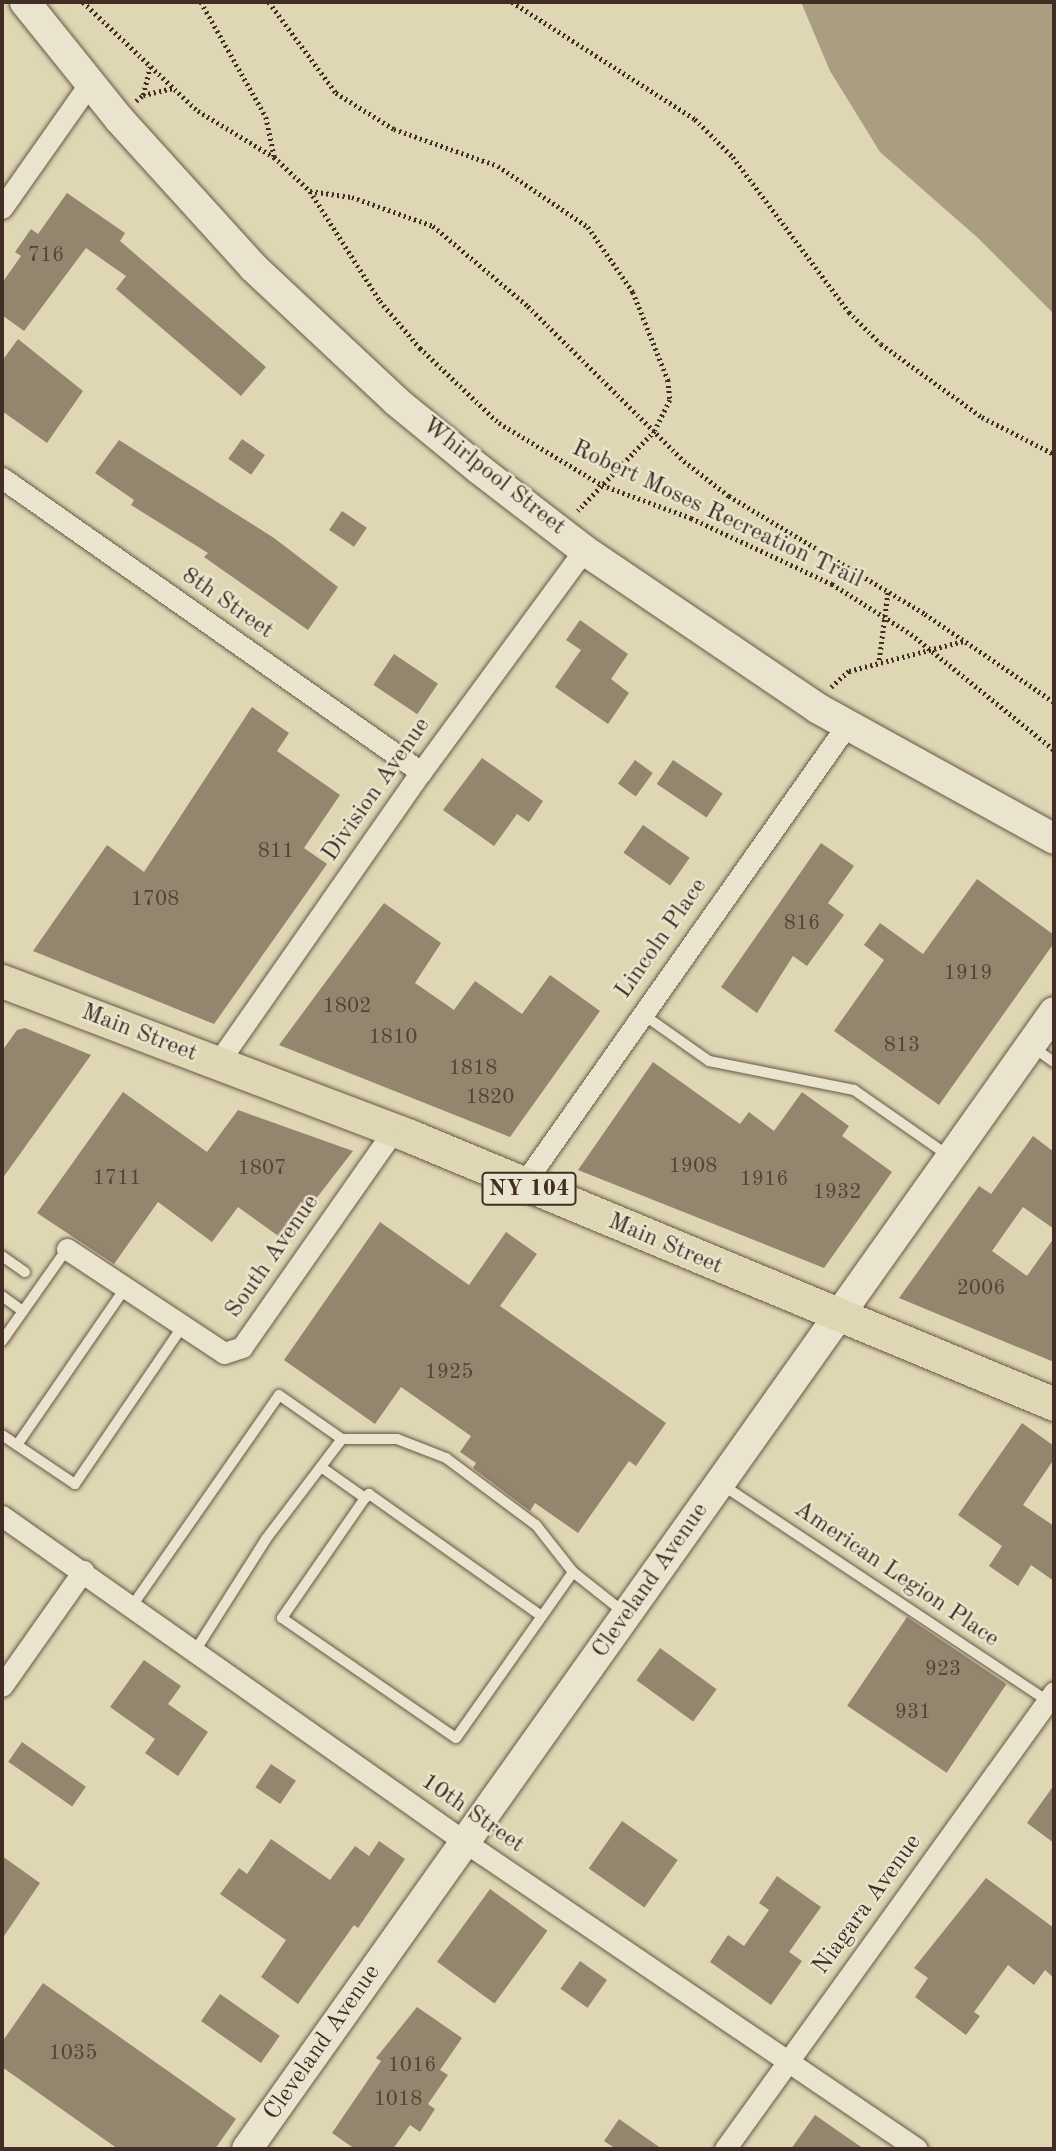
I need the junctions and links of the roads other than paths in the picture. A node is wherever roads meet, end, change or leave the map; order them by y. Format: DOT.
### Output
graph roads {
  1 [pos="25,2"];
  2 [pos="89,84"];
  3 [pos="2,208"];
  4 [pos="2,478"];
  5 [pos="584,550"];
  6 [pos="847,726"];
  7 [pos="421,772"];
  8 [pos="1054,839"];
  9 [pos="2,981"];
  10 [pos="1054,1012"];
  11 [pos="641,1013"];
  12 [pos="1042,1054"];
  13 [pos="217,1064"];
  14 [pos="394,1130"];
  15 [pos="951,1157"];
  16 [pos="522,1185"];
  17 [pos="67,1249"];
  18 [pos="2,1256"];
  19 [pos="26,1272"];
  20 [pos="126,1287"];
  21 [pos="2,1296"];
  22 [pos="23,1311"];
  23 [pos="838,1317"];
  24 [pos="182,1327"];
  25 [pos="2,1341"];
  26 [pos="1054,1404"];
  27 [pos="2,1435"];
  28 [pos="342,1439"];
  29 [pos="17,1445"];
  30 [pos="321,1467"];
  31 [pos="720,1483"];
  32 [pos="365,1499"];
  33 [pos="2,1516"];
  34 [pos="83,1571"];
  35 [pos="573,1572"];
  36 [pos="132,1606"];
  37 [pos="627,1615"];
  38 [pos="541,1616"];
  39 [pos="195,1651"];
  40 [pos="2,1686"];
  41 [pos="1051,1697"];
  42 [pos="465,1842"];
  43 [pos="788,2061"];
  44 [pos="247,2149"];
  45 [pos="725,2149"];
  46 [pos="918,2149"];
  1 -- 2 [label="main road, Whirlpool Street"];
  2 -- 3 [label="street"];
  2 -- 5 [label="main road, Whirlpool Street"];
  4 -- 7 [label="street, 8th Street"];
  5 -- 6 [label="main road, Whirlpool Street"];
  5 -- 7 [label="street, Division Avenue"];
  6 -- 8 [label="main road, Whirlpool Street"];
  6 -- 11 [label="street, Lincoln Place"];
  7 -- 13 [label="street, Division Avenue"];
  9 -- 13 [label="main road, Main Street / NY 104"];
  10 -- 12 [label="main road, Cleveland Avenue"];
  11 -- 15 [label="lane"];
  11 -- 16 [label="street, Lincoln Place"];
  12 -- 15 [label="main road, Cleveland Avenue"];
  13 -- 14 [label="main road, Main Street / NY 104"];
  14 -- 16 [label="main road, Main Street / NY 104"];
  14 -- 24 [label="street, South Avenue"];
  15 -- 23 [label="main road, Cleveland Avenue"];
  16 -- 23 [label="main road, Main Street / NY 104"];
  17 -- 20 [label="street, South Avenue"];
  17 -- 22 [label="lane"];
  18 -- 19 [label="lane"];
  20 -- 24 [label="street, South Avenue"];
  20 -- 29 [label="lane"];
  21 -- 22 [label="lane"];
  22 -- 25 [label="lane"];
  23 -- 26 [label="main road, Main Street / NY 104"];
  23 -- 31 [label="main road, Cleveland Avenue"];
  24 -- 29 [label="lane"];
  27 -- 29 [label="lane"];
  28 -- 30 [label="lane"];
  28 -- 35 [label="lane"];
  28 -- 36 [label="lane"];
  30 -- 32 [label="lane"];
  30 -- 39 [label="lane"];
  31 -- 37 [label="main road, Cleveland Avenue"];
  31 -- 41 [label="lane, American Legion Place"];
  32 -- 38 [label="lane"];
  32 -- 38 [label="lane"];
  33 -- 34 [label="street, 10th Street"];
  34 -- 36 [label="street, 10th Street"];
  34 -- 40 [label="street"];
  35 -- 37 [label="lane"];
  35 -- 38 [label="lane"];
  36 -- 39 [label="street, 10th Street"];
  37 -- 42 [label="main road, Cleveland Avenue"];
  39 -- 42 [label="street, 10th Street"];
  41 -- 43 [label="street, Niagara Avenue"];
  42 -- 43 [label="street, 10th Street"];
  42 -- 44 [label="main road, Cleveland Avenue"];
  43 -- 45 [label="street, Niagara Avenue"];
  43 -- 46 [label="street, 10th Street"];
}
